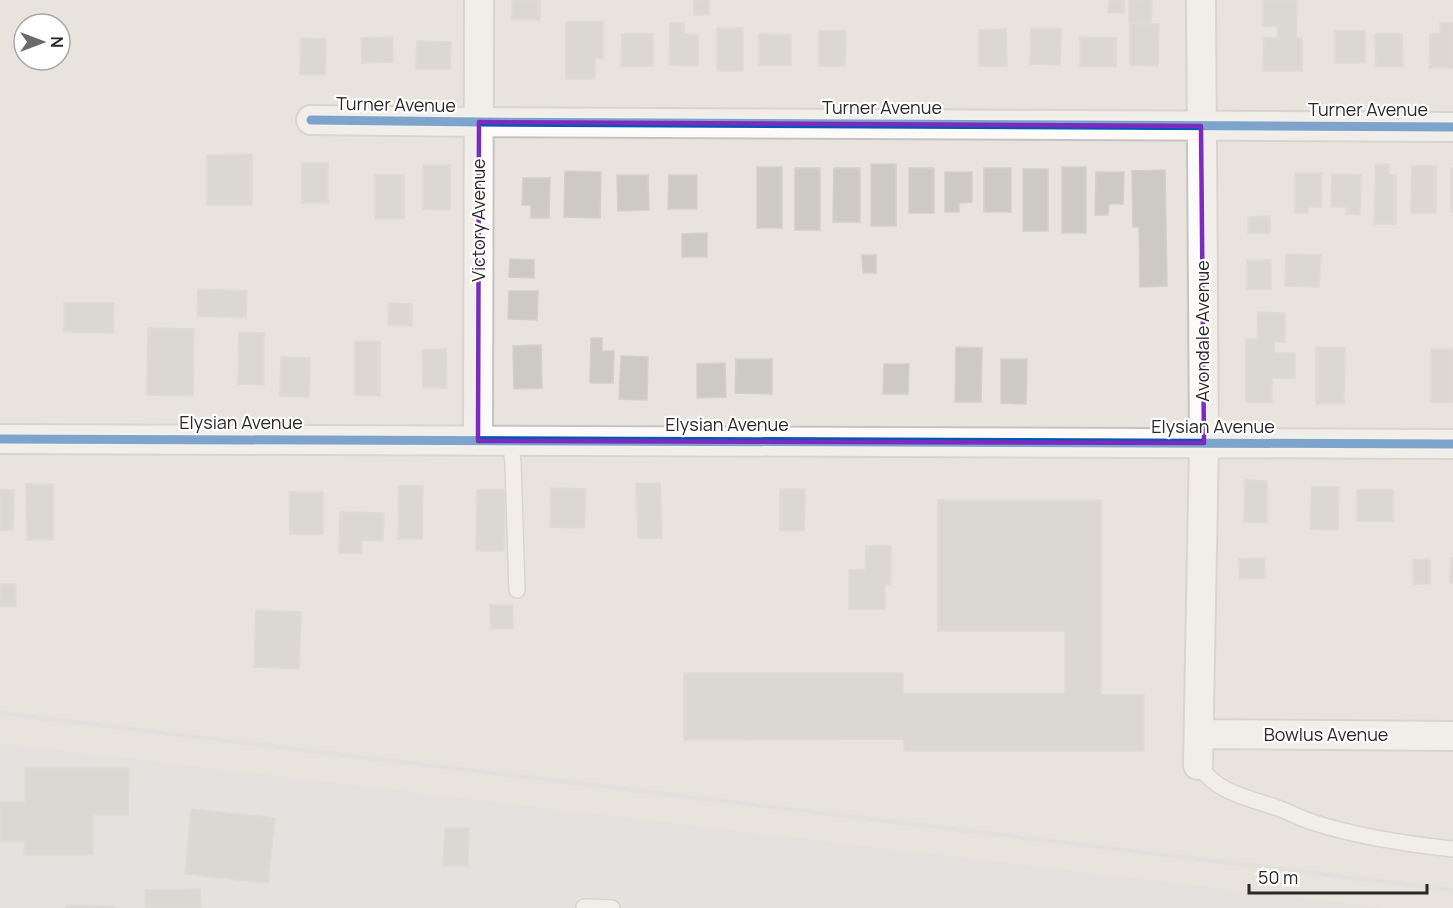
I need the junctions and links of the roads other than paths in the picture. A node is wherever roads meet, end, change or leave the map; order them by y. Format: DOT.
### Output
graph roads {
  1 [pos="479,0"];
  2 [pos="1201,0"];
  3 [pos="311,120"];
  4 [pos="479,122"];
  5 [pos="1201,126"];
  6 [pos="1453,127"];
  7 [pos="0,439"];
  8 [pos="478,441"];
  9 [pos="510,441"];
  10 [pos="1204,443"];
  11 [pos="1453,444"];
  12 [pos="517,590"];
  13 [pos="1199,734"];
  14 [pos="1453,736"];
  15 [pos="1198,765"];
  16 [pos="1453,849"];
  17 [pos="584,908"];
  18 [pos="612,908"];
  1 -- 4 [label="street, Victory Avenue"];
  2 -- 5 [label="street, Avondale Avenue"];
  3 -- 4 [label="street, Turner Avenue"];
  4 -- 5 [label="street, Turner Avenue"];
  4 -- 8 [label="street, Victory Avenue"];
  5 -- 6 [label="street, Turner Avenue"];
  5 -- 10 [label="street, Avondale Avenue"];
  7 -- 8 [label="street, Elysian Avenue"];
  8 -- 9 [label="street, Elysian Avenue"];
  9 -- 10 [label="street, Elysian Avenue"];
  9 -- 12 [label="lane"];
  10 -- 11 [label="street, Elysian Avenue"];
  10 -- 13 [label="street, Avondale Avenue"];
  13 -- 14 [label="street, Bowlus Avenue"];
  13 -- 15 [label="street, Avondale Avenue"];
  15 -- 16 [label="lane"];
  17 -- 18 [label="lane"];
}
